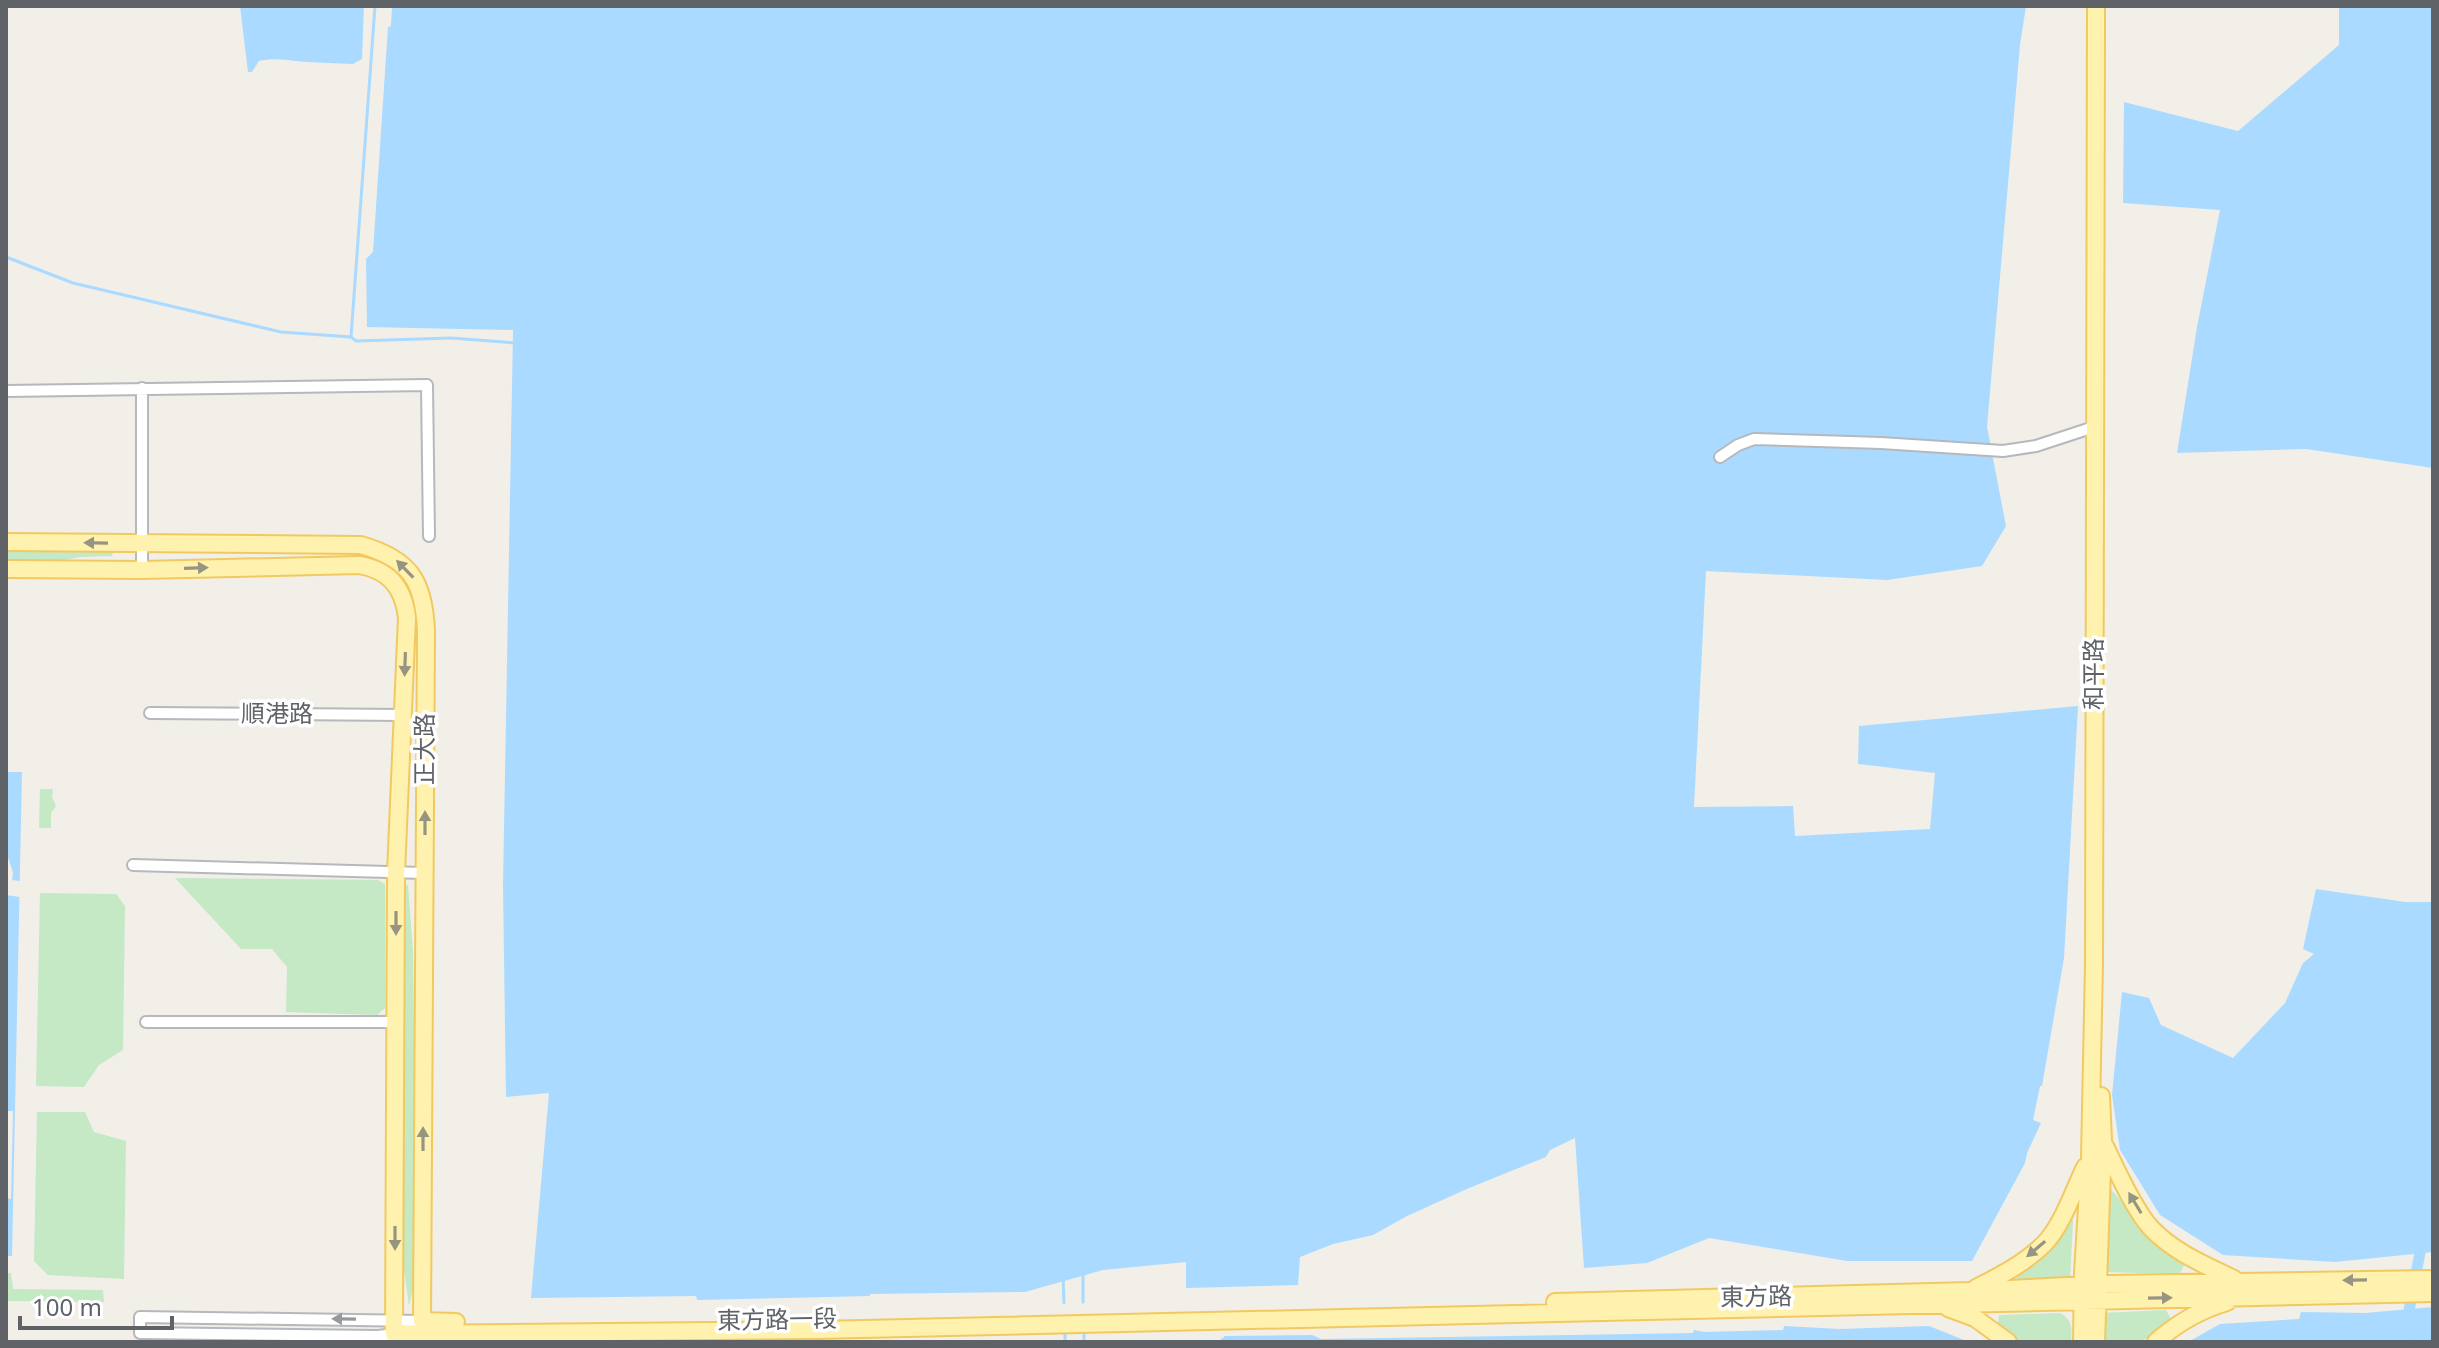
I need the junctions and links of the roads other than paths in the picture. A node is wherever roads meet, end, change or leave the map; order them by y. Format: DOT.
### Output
graph roads {
  1 [pos="2096,6"];
  2 [pos="2106,6"];
  3 [pos="142,388"];
  4 [pos="6,391"];
  5 [pos="2094,427"];
  6 [pos="1720,457"];
  7 [pos="429,536"];
  8 [pos="6,542"];
  9 [pos="143,543"];
  10 [pos="6,569"];
  11 [pos="142,570"];
  12 [pos="150,713"];
  13 [pos="403,715"];
  14 [pos="133,865"];
  15 [pos="396,873"];
  16 [pos="424,873"];
  17 [pos="146,1022"];
  18 [pos="396,1022"];
  19 [pos="2103,1141"];
  20 [pos="2090,1158"];
  21 [pos="2433,1279"];
  22 [pos="2242,1289"];
  23 [pos="1970,1291"];
  24 [pos="2090,1293"];
  25 [pos="2433,1293"];
  26 [pos="1927,1304"];
  27 [pos="1078,1318"];
  28 [pos="394,1332"];
  29 [pos="422,1332"];
  30 [pos="2008,1342"];
  31 [pos="2082,1342"];
  32 [pos="2096,1342"];
  33 [pos="2156,1342"];
  1 -- 5 [label="main road, 和平路"];
  2 -- 19 [label="main road, 和平路"];
  3 -- 4 [label="street"];
  3 -- 7 [label="street"];
  3 -- 9 [label="street"];
  5 -- 6 [label="street"];
  5 -- 20 [label="main road, 和平路"];
  9 -- 8 [label="main road, 正大路, one-way"];
  9 -- 11 [label="street"];
  16 -- 9 [label="main road, 正大路, one-way"];
  10 -- 11 [label="main road, 正大路"];
  11 -- 13 [label="main road, 正大路, one-way"];
  12 -- 13 [label="street, 順港路"];
  13 -- 15 [label="main road, 正大路"];
  14 -- 15 [label="street"];
  15 -- 16 [label="street"];
  15 -- 18 [label="main road, 正大路, one-way"];
  29 -- 16 [label="main road, 正大路, one-way"];
  17 -- 18 [label="street"];
  18 -- 28 [label="main road, 正大路, one-way"];
  22 -- 19 [label="main road, one-way"];
  19 -- 24 [label="main road, 和平路"];
  20 -- 23 [label="main road, one-way"];
  20 -- 24 [label="main road, 和平路"];
  21 -- 22 [label="main road, 東方路, one-way"];
  22 -- 24 [label="main road, 東方路"];
  22 -- 25 [label="main road, 東方路"];
  22 -- 33 [label="main road"];
  23 -- 24 [label="main road, 東方路"];
  23 -- 27 [label="main road, 東方路"];
  24 -- 26 [label="main road, 東方路"];
  24 -- 31 [label="main road, 和平路"];
  24 -- 32 [label="main road, 和平路"];
  26 -- 27 [label="main road, 東方路"];
  26 -- 30 [label="main road"];
  27 -- 29 [label="main road, 東方路一段"];
  28 -- 28 [label="street, 東方路一段, one-way"];
  28 -- 29 [label="main road, 東方路一段"];
}
